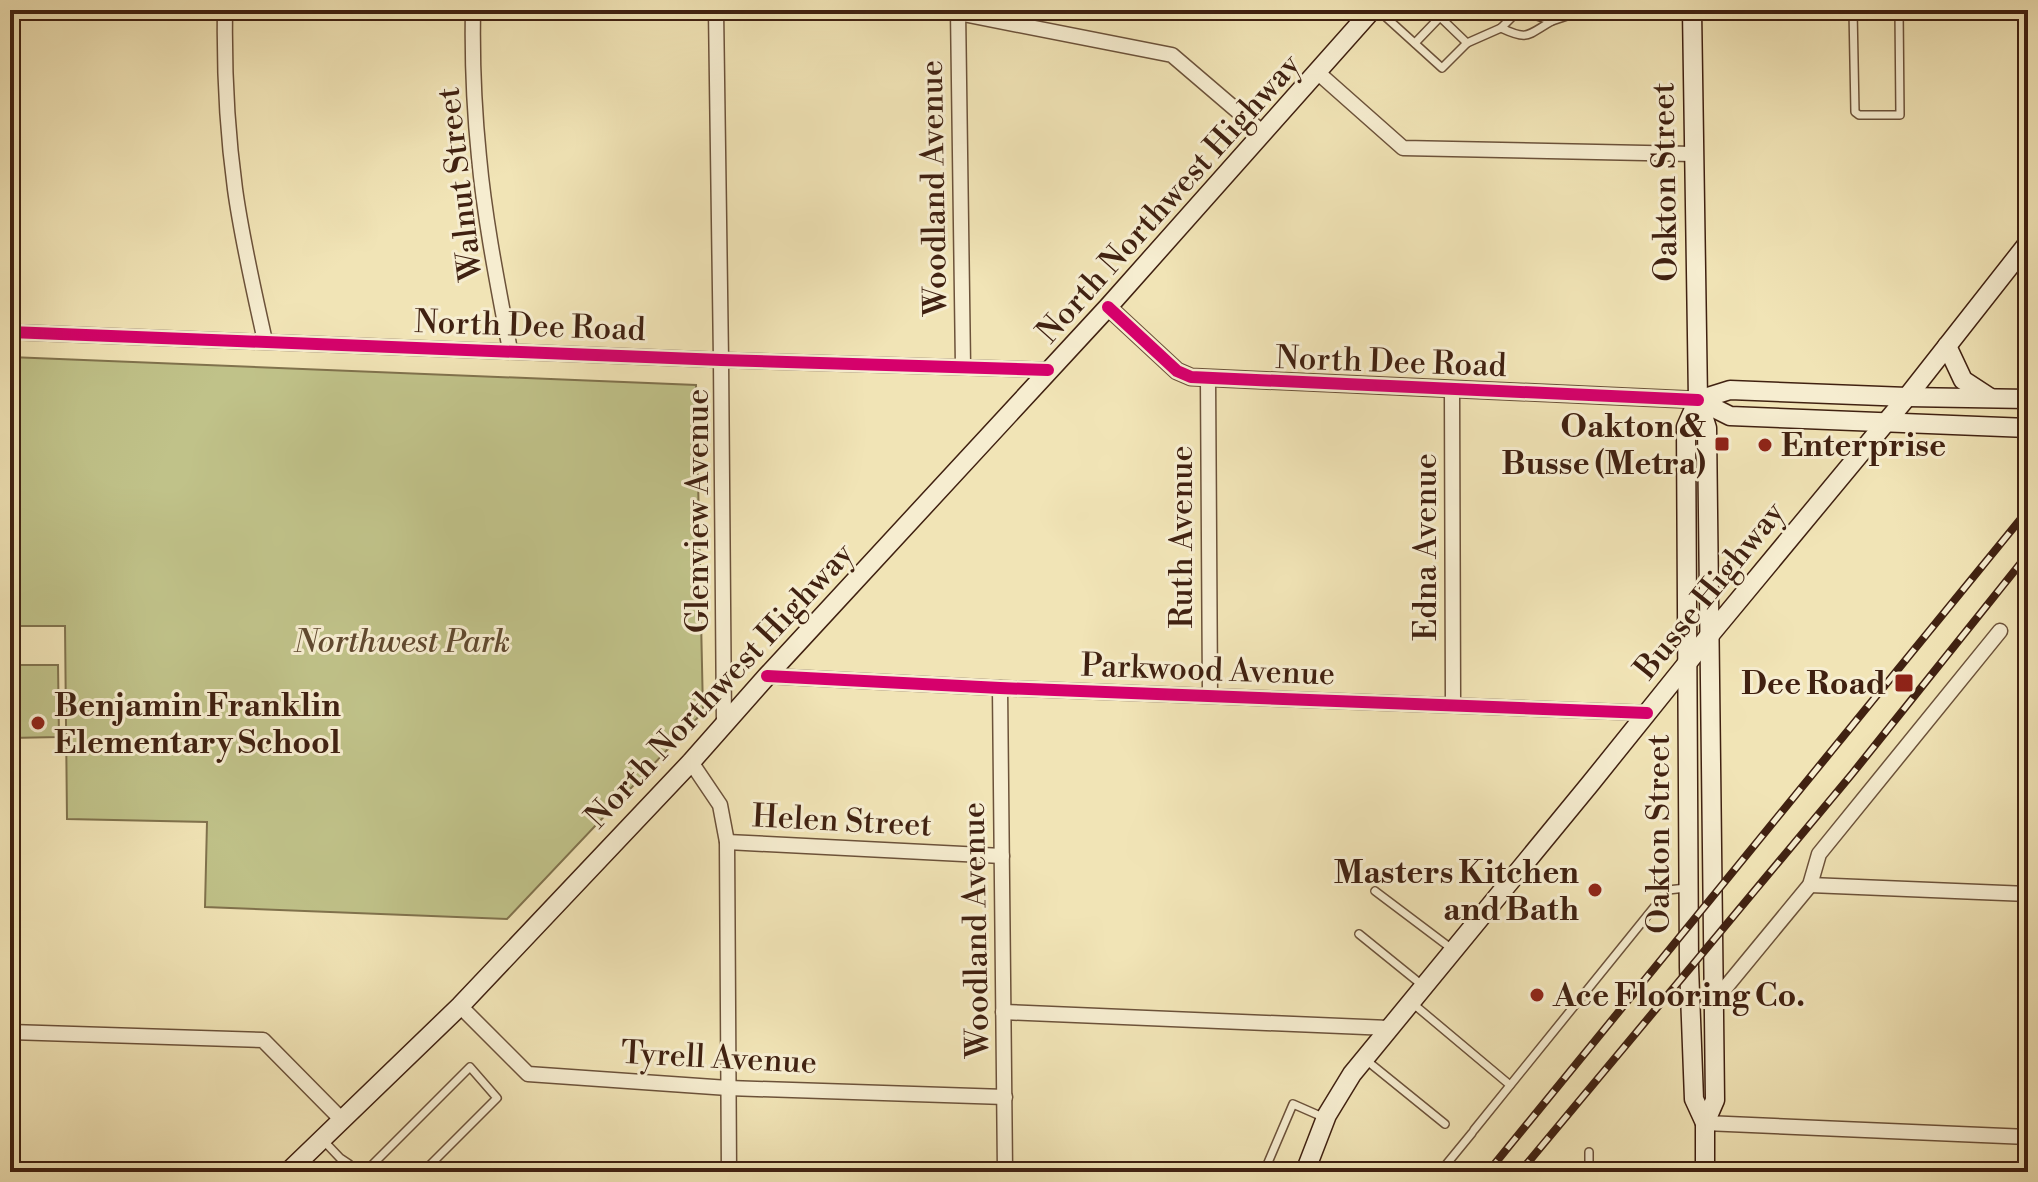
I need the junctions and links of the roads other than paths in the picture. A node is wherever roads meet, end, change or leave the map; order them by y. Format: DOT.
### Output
graph roads {
  1 [pos="225,10"];
  2 [pos="473,10"];
  3 [pos="716,10"];
  4 [pos="1375,10"];
  5 [pos="1519,10"];
  6 [pos="1532,10"];
  7 [pos="1575,10"];
  8 [pos="1692,10"];
  9 [pos="1853,10"];
  10 [pos="1899,10"];
  11 [pos="958,12"];
  12 [pos="1552,21"];
  13 [pos="1501,28"];
  14 [pos="1415,43"];
  15 [pos="1467,43"];
  16 [pos="1316,71"];
  17 [pos="1262,132"];
  18 [pos="1693,154"];
  19 [pos="2028,243"];
  20 [pos="1108,307"];
  21 [pos="10,317"];
  22 [pos="12,332"];
  23 [pos="265,341"];
  24 [pos="1947,346"];
  25 [pos="510,350"];
  26 [pos="721,360"];
  27 [pos="963,366"];
  28 [pos="1048,370"];
  29 [pos="1208,379"];
  30 [pos="1452,390"];
  31 [pos="1907,397"];
  32 [pos="1992,398"];
  33 [pos="2028,399"];
  34 [pos="1698,400"];
  35 [pos="1887,421"];
  36 [pos="2028,428"];
  37 [pos="2000,631"];
  38 [pos="1709,636"];
  39 [pos="1687,662"];
  40 [pos="767,676"];
  41 [pos="1000,688"];
  42 [pos="1210,695"];
  43 [pos="1453,704"];
  44 [pos="1647,713"];
  45 [pos="724,725"];
  46 [pos="691,762"];
  47 [pos="727,842"];
  48 [pos="1002,856"];
  49 [pos="1810,885"];
  50 [pos="1689,888"];
  51 [pos="1375,891"];
  52 [pos="2028,894"];
  53 [pos="1359,934"];
  54 [pos="1453,950"];
  55 [pos="1424,986"];
  56 [pos="1411,1002"];
  57 [pos="1712,1004"];
  58 [pos="460,1006"];
  59 [pos="1003,1012"];
  60 [pos="1389,1028"];
  61 [pos="10,1032"];
  62 [pos="1364,1058"];
  63 [pos="1510,1085"];
  64 [pos="728,1088"];
  65 [pos="1005,1097"];
  66 [pos="1325,1118"];
  67 [pos="342,1120"];
  68 [pos="1705,1123"];
  69 [pos="1445,1124"];
  70 [pos="2028,1137"];
  71 [pos="322,1139"];
  72 [pos="1589,1152"];
  73 [pos="349,1164"];
  74 [pos="361,1165"];
  75 [pos="373,1169"];
  76 [pos="1311,1169"];
  77 [pos="288,1172"];
  78 [pos="423,1172"];
  79 [pos="729,1172"];
  80 [pos="1005,1172"];
  81 [pos="1264,1172"];
  82 [pos="1440,1172"];
  83 [pos="1589,1172"];
  84 [pos="1705,1172"];
  1 -- 23 [label="street"];
  2 -- 25 [label="street, Walnut Street"];
  3 -- 26 [label="street, Glenview Avenue"];
  4 -- 14 [label="lane"];
  4 -- 16 [label="main road, North Northwest Highway"];
  5 -- 13 [label="lane"];
  6 -- 12 [label="lane"];
  7 -- 12 [label="lane"];
  8 -- 18 [label="main road, Oakton Street"];
  9 -- 10 [label="lane"];
  11 -- 17 [label="street"];
  11 -- 27 [label="street, Woodland Avenue"];
  12 -- 13 [label="lane"];
  13 -- 15 [label="lane"];
  14 -- 15 [label="lane"];
  14 -- 15 [label="lane"];
  16 -- 17 [label="main road, North Northwest Highway"];
  16 -- 18 [label="street"];
  17 -- 20 [label="main road, North Northwest Highway"];
  18 -- 34 [label="main road, Oakton Street"];
  19 -- 24 [label="main road, Busse Highway"];
  20 -- 28 [label="main road, North Northwest Highway"];
  20 -- 29 [label="street, North Dee Road"];
  21 -- 22 [label="street"];
  22 -- 23 [label="street, North Dee Road"];
  23 -- 25 [label="street, North Dee Road"];
  24 -- 31 [label="main road, Busse Highway"];
  24 -- 32 [label="main road"];
  25 -- 26 [label="street, North Dee Road"];
  26 -- 27 [label="street, North Dee Road"];
  26 -- 45 [label="street, Glenview Avenue"];
  27 -- 28 [label="street, North Dee Road"];
  28 -- 40 [label="main road, North Northwest Highway"];
  29 -- 30 [label="street, North Dee Road"];
  29 -- 42 [label="street, Ruth Avenue"];
  30 -- 34 [label="street, North Dee Road"];
  30 -- 43 [label="street, Edna Avenue"];
  31 -- 32 [label="main road, North Dee Road"];
  31 -- 34 [label="main road, North Dee Road"];
  31 -- 35 [label="main road, Busse Highway"];
  32 -- 33 [label="main road, North Dee Road"];
  34 -- 35 [label="main road, North Dee Road"];
  34 -- 38 [label="main road, Oakton Street"];
  34 -- 39 [label="main road, Oakton Street"];
  35 -- 36 [label="main road, North Dee Road"];
  35 -- 38 [label="main road, Busse Highway"];
  37 -- 49 [label="street"];
  38 -- 39 [label="main road, Busse Highway"];
  38 -- 57 [label="main road, Oakton Street"];
  39 -- 44 [label="main road, Busse Highway"];
  39 -- 50 [label="main road, Oakton Street"];
  40 -- 41 [label="street, Parkwood Avenue"];
  40 -- 45 [label="main road, North Northwest Highway"];
  41 -- 42 [label="street, Parkwood Avenue"];
  41 -- 48 [label="street, Woodland Avenue"];
  42 -- 43 [label="street, Parkwood Avenue"];
  43 -- 44 [label="street, Parkwood Avenue"];
  44 -- 54 [label="main road, Busse Highway"];
  45 -- 46 [label="main road, North Northwest Highway"];
  46 -- 47 [label="street"];
  46 -- 58 [label="main road, North Northwest Highway"];
  47 -- 48 [label="street, Helen Street"];
  47 -- 64 [label="street"];
  48 -- 59 [label="street, Woodland Avenue"];
  49 -- 52 [label="street"];
  49 -- 57 [label="street"];
  50 -- 63 [label="lane"];
  50 -- 68 [label="main road, Oakton Street"];
  51 -- 54 [label="lane"];
  53 -- 55 [label="lane"];
  54 -- 55 [label="main road, Busse Highway"];
  55 -- 56 [label="main road, Busse Highway"];
  56 -- 60 [label="main road, Busse Highway"];
  56 -- 63 [label="lane"];
  57 -- 68 [label="main road, Oakton Street"];
  58 -- 64 [label="street, Tyrell Avenue"];
  58 -- 67 [label="main road, North Northwest Highway"];
  59 -- 60 [label="street"];
  59 -- 65 [label="street, Woodland Avenue"];
  60 -- 62 [label="main road, Busse Highway"];
  61 -- 67 [label="street"];
  62 -- 66 [label="main road, Busse Highway"];
  62 -- 69 [label="lane"];
  63 -- 82 [label="lane"];
  64 -- 65 [label="street, Tyrell Avenue"];
  64 -- 79 [label="street"];
  65 -- 80 [label="street, Woodland Avenue"];
  66 -- 76 [label="main road, Busse Highway"];
  66 -- 81 [label="lane"];
  67 -- 71 [label="main road, North Northwest Highway"];
  68 -- 70 [label="street"];
  68 -- 84 [label="main road, Oakton Street"];
  71 -- 73 [label="lane"];
  71 -- 77 [label="main road, North Northwest Highway"];
  72 -- 83 [label="lane"];
  74 -- 75 [label="lane"];
  75 -- 78 [label="lane"];
}
